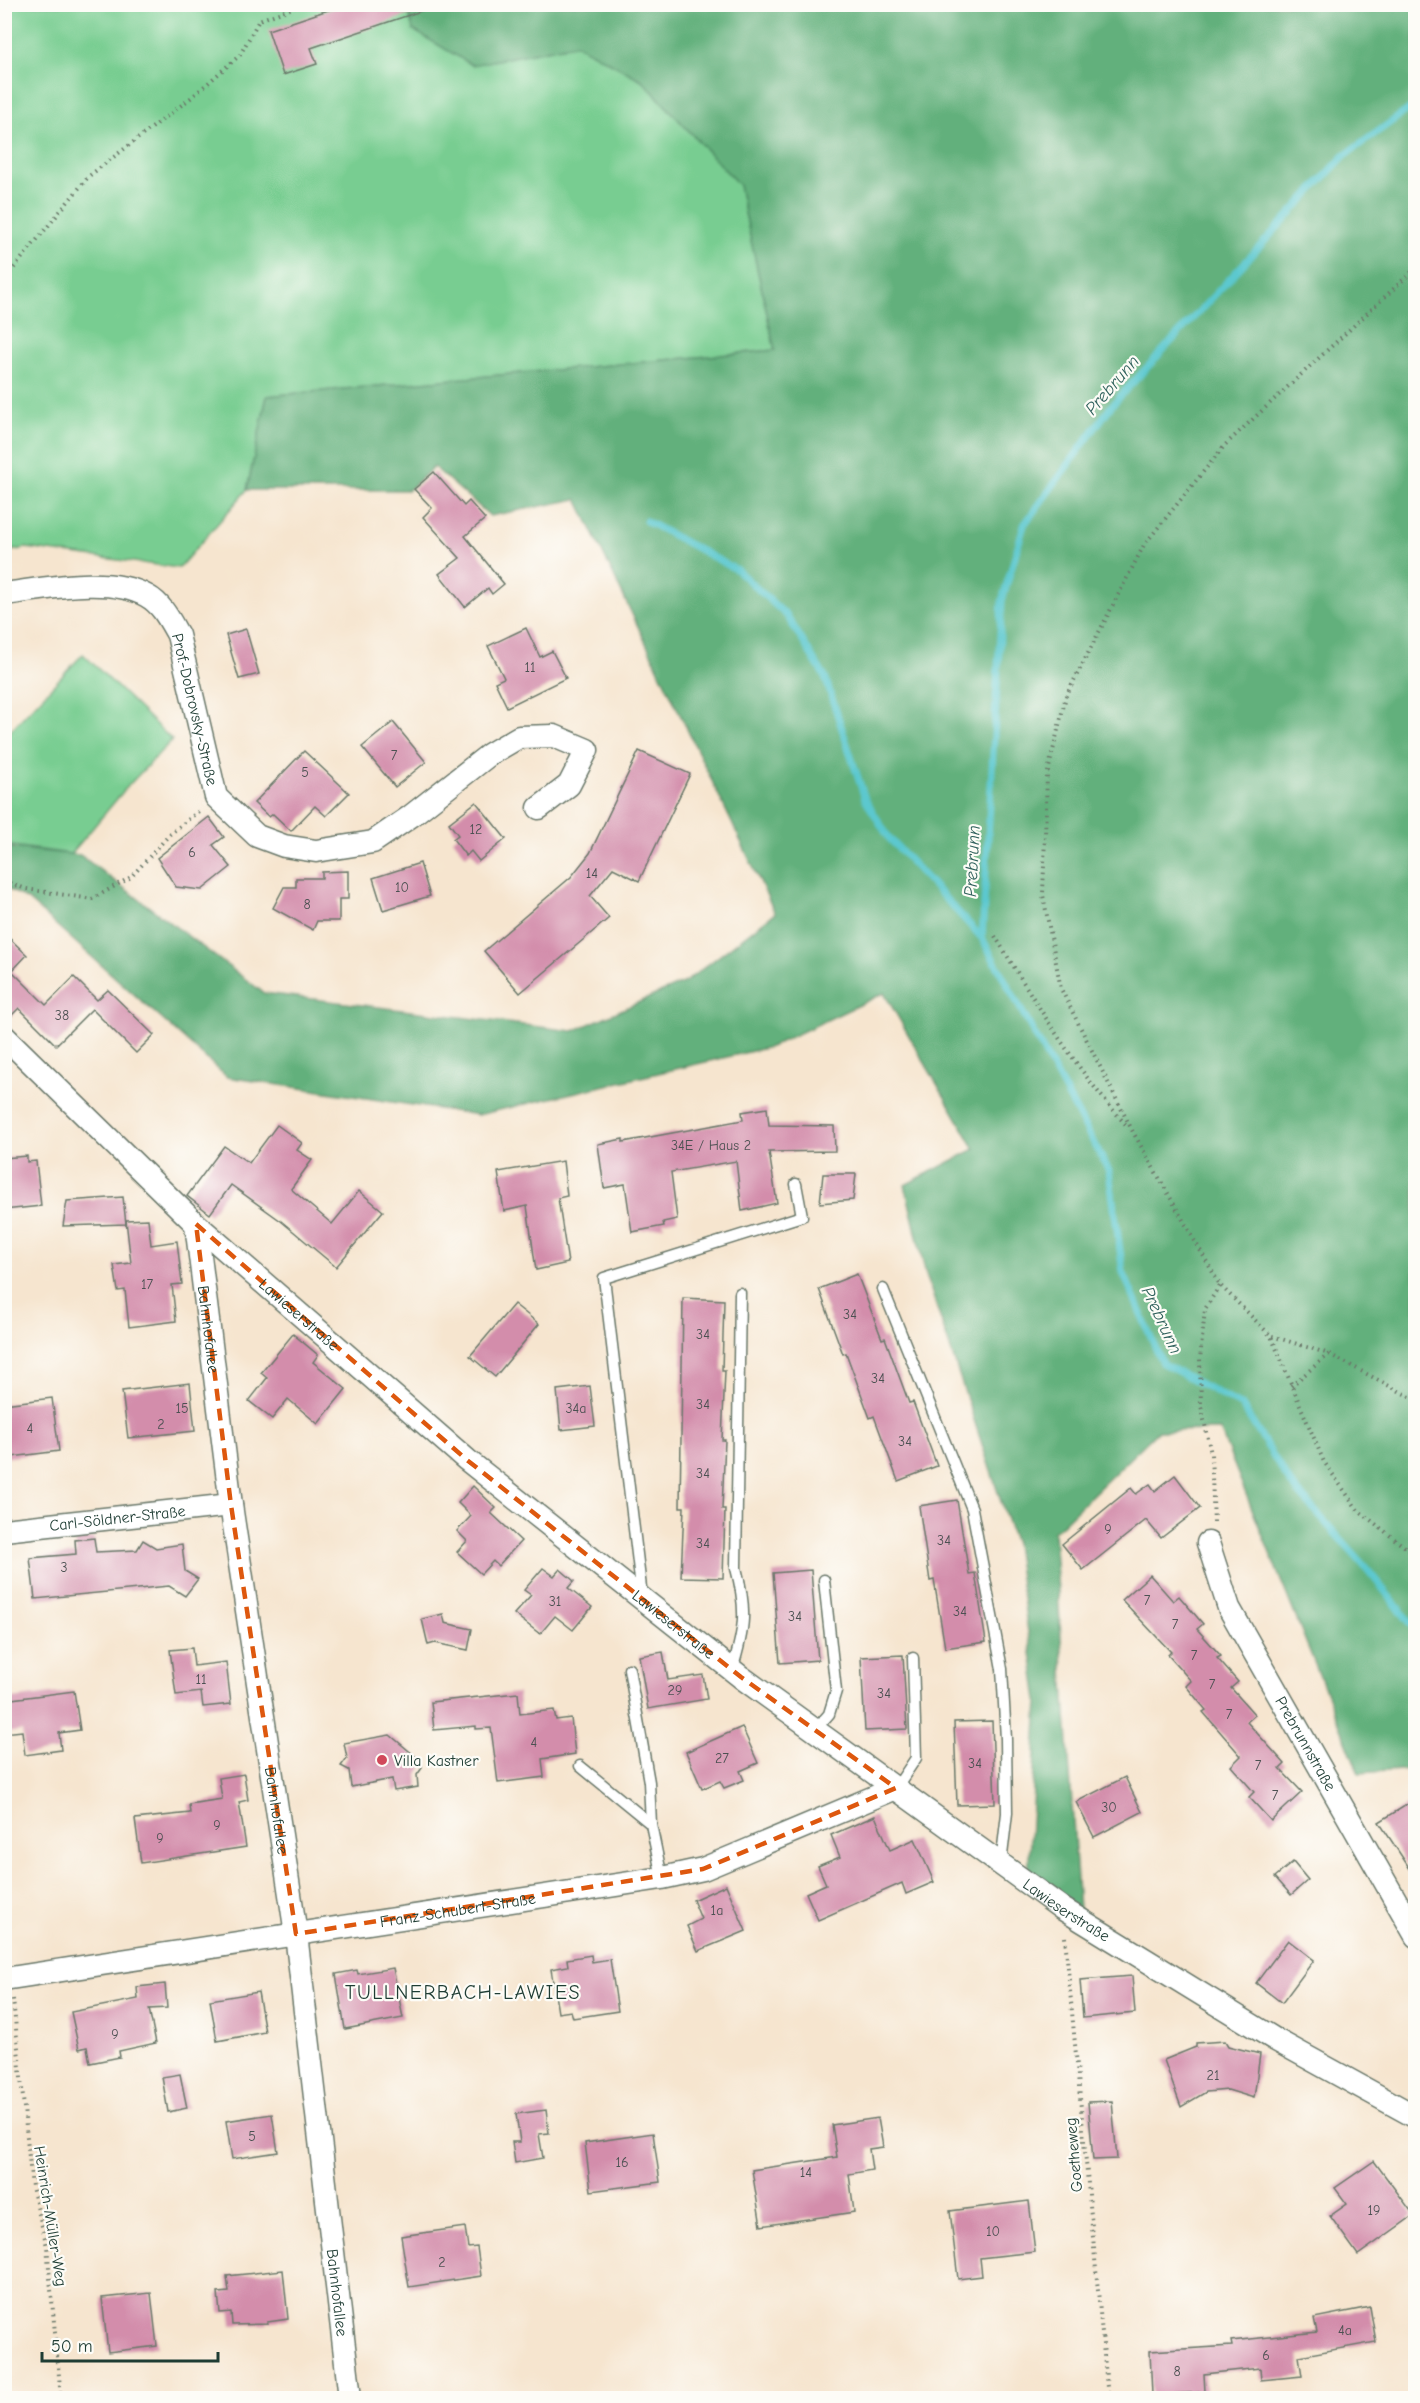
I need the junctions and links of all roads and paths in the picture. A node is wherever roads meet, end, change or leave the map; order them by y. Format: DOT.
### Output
graph roads {
  1 [pos="304,4"];
  2 [pos="1416,268"];
  3 [pos="4,282"];
  4 [pos="4,594"];
  5 [pos="216,797"];
  6 [pos="539,808"];
  7 [pos="4,881"];
  8 [pos="995,936"];
  9 [pos="4,1036"];
  10 [pos="1133,1132"];
  11 [pos="796,1184"];
  12 [pos="196,1224"];
  13 [pos="1220,1286"];
  14 [pos="883,1289"];
  15 [pos="740,1293"];
  16 [pos="1271,1336"];
  17 [pos="1329,1354"];
  18 [pos="1291,1386"];
  19 [pos="1416,1400"];
  20 [pos="231,1505"];
  21 [pos="4,1530"];
  22 [pos="1208,1543"];
  23 [pos="1416,1556"];
  24 [pos="824,1580"];
  25 [pos="642,1599"];
  26 [pos="913,1658"];
  27 [pos="629,1669"];
  28 [pos="732,1670"];
  29 [pos="815,1730"];
  30 [pos="580,1767"];
  31 [pos="897,1788"];
  32 [pos="651,1824"];
  33 [pos="1001,1864"];
  34 [pos="662,1878"];
  35 [pos="1063,1910"];
  36 [pos="4,1930"];
  37 [pos="297,1934"];
  38 [pos="1416,1936"];
  39 [pos="8,1979"];
  40 [pos="1416,2117"];
  41 [pos="60,2398"];
  42 [pos="350,2398"];
  43 [pos="1108,2398"];
  1 -- 3 [label="path"];
  2 -- 10 [label="path"];
  4 -- 5 [label="street, Prof.-Dobrovsky-Straße"];
  5 -- 6 [label="street, Prof.-Dobrovsky-Straße"];
  5 -- 7 [label="path"];
  8 -- 10 [label="path"];
  9 -- 12 [label="street, Lawieserstraße"];
  10 -- 13 [label="path"];
  11 -- 25 [label="lane"];
  12 -- 20 [label="street, Bahnhofallee"];
  12 -- 25 [label="street, Lawieserstraße"];
  13 -- 16 [label="path"];
  13 -- 22 [label="path"];
  14 -- 33 [label="lane"];
  15 -- 28 [label="lane"];
  16 -- 17 [label="path"];
  16 -- 18 [label="path"];
  17 -- 18 [label="path"];
  17 -- 19 [label="path"];
  18 -- 23 [label="path"];
  20 -- 21 [label="street, Carl-Söldner-Straße"];
  20 -- 37 [label="street, Bahnhofallee"];
  22 -- 38 [label="street, Prebrunnstraße"];
  24 -- 29 [label="lane"];
  25 -- 28 [label="street, Lawieserstraße"];
  26 -- 31 [label="lane"];
  27 -- 32 [label="lane"];
  28 -- 29 [label="street, Lawieserstraße"];
  29 -- 31 [label="street, Lawieserstraße"];
  30 -- 32 [label="lane"];
  31 -- 33 [label="street, Lawieserstraße"];
  31 -- 34 [label="street, Franz-Schubert-Straße"];
  32 -- 34 [label="lane"];
  33 -- 35 [label="street, Lawieserstraße"];
  34 -- 37 [label="street, Franz-Schubert-Straße"];
  35 -- 40 [label="street, Lawieserstraße"];
  35 -- 43 [label="path, Goetheweg"];
  36 -- 39 [label="path, Heinrich-Müller-Weg"];
  37 -- 39 [label="street, Franz-Schubert-Straße"];
  37 -- 42 [label="street, Bahnhofallee"];
  39 -- 41 [label="path, Heinrich-Müller-Weg"];
}
